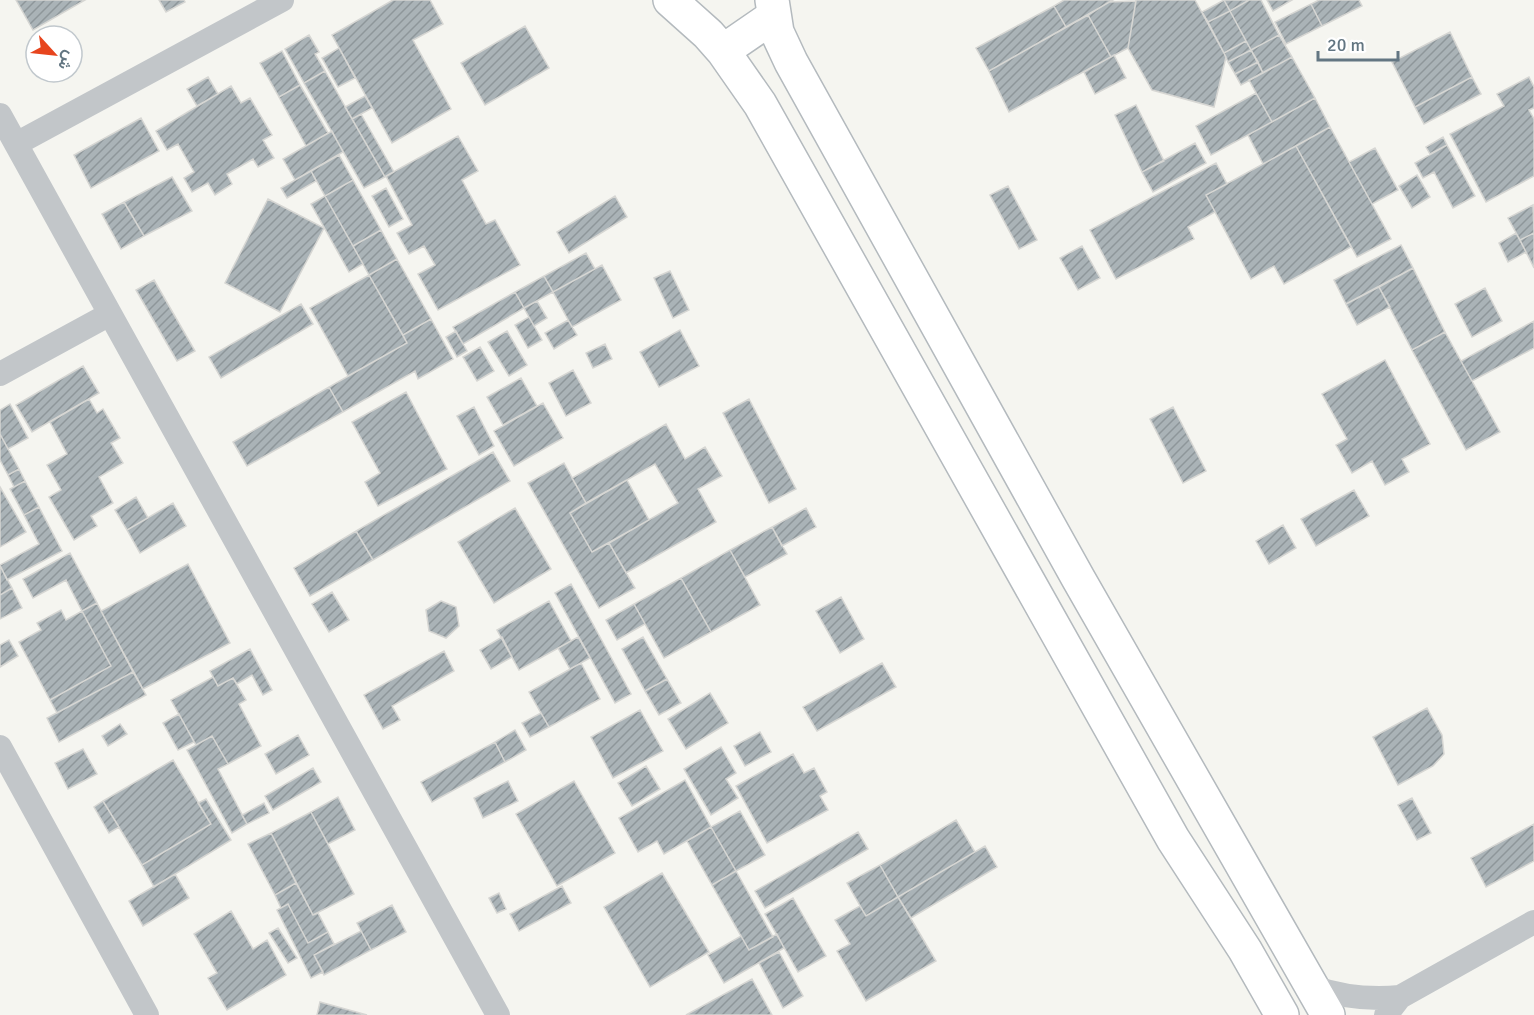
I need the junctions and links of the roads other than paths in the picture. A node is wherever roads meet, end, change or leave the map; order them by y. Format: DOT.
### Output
graph roads {
  1 [pos="282,0"];
  2 [pos="670,0"];
  3 [pos="773,8"];
  4 [pos="723,51"];
  5 [pos="0,115"];
  6 [pos="16,144"];
  7 [pos="110,314"];
  8 [pos="0,374"];
  9 [pos="0,747"];
  10 [pos="1534,922"];
  11 [pos="1321,1001"];
  12 [pos="1393,1006"];
  13 [pos="1277,1012"];
  14 [pos="147,1015"];
  15 [pos="498,1015"];
  1 -- 6 [label="street"];
  2 -- 4 [label="main road"];
  3 -- 4 [label="main road"];
  3 -- 11 [label="main road"];
  4 -- 13 [label="main road"];
  5 -- 6 [label="street"];
  6 -- 7 [label="street"];
  7 -- 8 [label="street"];
  7 -- 15 [label="street"];
  9 -- 14 [label="street"];
  10 -- 12 [label="street"];
  11 -- 12 [label="street"];
}
